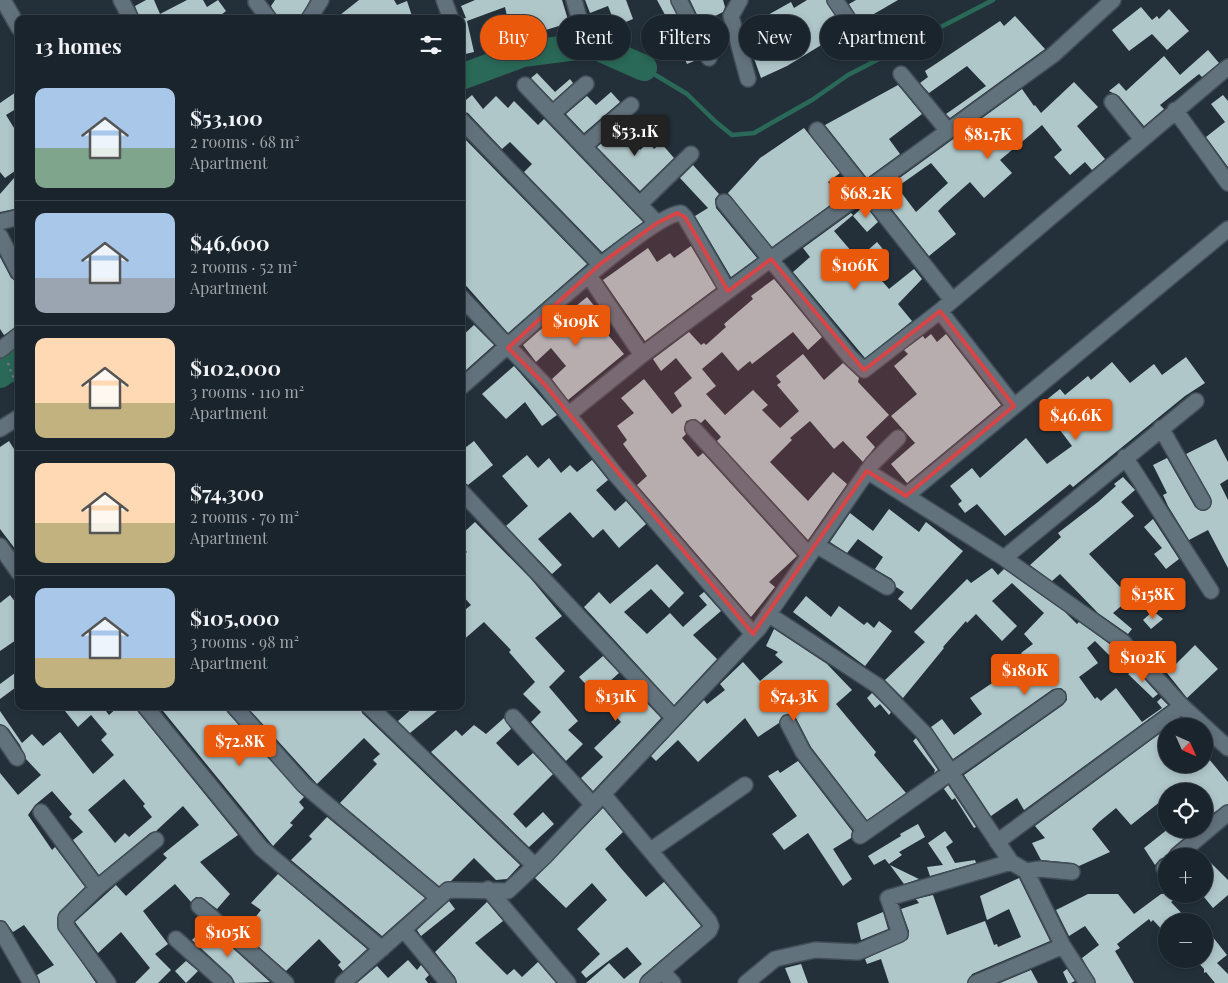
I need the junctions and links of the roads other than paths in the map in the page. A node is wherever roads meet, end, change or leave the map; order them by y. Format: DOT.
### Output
graph roads {
  1 [pos="3,0"];
  2 [pos="121,0"];
  3 [pos="322,0"];
  4 [pos="444,0"];
  5 [pos="574,0"];
  6 [pos="679,0"];
  7 [pos="740,0"];
  8 [pos="835,0"];
  9 [pos="1113,0"];
  10 [pos="256,2"];
  11 [pos="129,15"];
  12 [pos="266,15"];
  13 [pos="312,15"];
  14 [pos="450,15"];
  15 [pos="578,15"];
  16 [pos="687,15"];
  17 [pos="845,15"];
  18 [pos="15,21"];
  19 [pos="1228,68"];
  20 [pos="901,74"];
  21 [pos="748,79"];
  22 [pos="586,84"];
  23 [pos="525,85"];
  24 [pos="1112,102"];
  25 [pos="631,105"];
  26 [pos="1175,110"];
  27 [pos="554,113"];
  28 [pos="465,124"];
  29 [pos="817,130"];
  30 [pos="948,131"];
  31 [pos="1142,139"];
  32 [pos="586,145"];
  33 [pos="691,154"];
  34 [pos="1228,183"];
  35 [pos="863,191"];
  36 [pos="724,202"];
  37 [pos="640,204"];
  38 [pos="15,218"];
  39 [pos="0,222"];
  40 [pos="657,223"];
  41 [pos="1228,229"];
  42 [pos="0,236"];
  43 [pos="771,258"];
  44 [pos="600,264"];
  45 [pos="15,265"];
  46 [pos="589,276"];
  47 [pos="728,291"];
  48 [pos="952,300"];
  49 [pos="465,301"];
  50 [pos="940,311"];
  51 [pos="15,338"];
  52 [pos="1,348"];
  53 [pos="508,348"];
  54 [pos="642,355"];
  55 [pos="465,384"];
  56 [pos="1196,401"];
  57 [pos="1014,406"];
  58 [pos="570,414"];
  59 [pos="15,420"];
  60 [pos="693,428"];
  61 [pos="1161,428"];
  62 [pos="0,429"];
  63 [pos="898,438"];
  64 [pos="1125,457"];
  65 [pos="867,471"];
  66 [pos="465,495"];
  67 [pos="906,496"];
  68 [pos="1203,502"];
  69 [pos="0,546"];
  70 [pos="813,550"];
  71 [pos="1004,558"];
  72 [pos="15,567"];
  73 [pos="887,587"];
  74 [pos="1211,591"];
  75 [pos="768,614"];
  76 [pos="753,634"];
  77 [pos="1058,697"];
  78 [pos="1182,706"];
  79 [pos="148,710"];
  80 [pos="238,710"];
  81 [pos="373,710"];
  82 [pos="513,717"];
  83 [pos="674,718"];
  84 [pos="788,723"];
  85 [pos="0,733"];
  86 [pos="1228,748"];
  87 [pos="17,758"];
  88 [pos="951,773"];
  89 [pos="745,785"];
  90 [pos="598,799"];
  91 [pos="42,812"];
  92 [pos="1228,813"];
  93 [pos="156,840"];
  94 [pos="997,842"];
  95 [pos="1186,848"];
  96 [pos="651,850"];
  97 [pos="1011,862"];
  98 [pos="534,866"];
  99 [pos="1026,871"];
  100 [pos="1072,872"];
  101 [pos="97,888"];
  102 [pos="488,889"];
  103 [pos="439,898"];
  104 [pos="199,906"];
  105 [pos="0,929"];
  106 [pos="404,930"];
  107 [pos="176,939"];
  108 [pos="1063,946"];
  109 [pos="382,949"];
  110 [pos="662,971"];
  111 [pos="1085,982"];
  112 [pos="31,983"];
  113 [pos="108,983"];
  114 [pos="225,983"];
  115 [pos="286,983"];
  116 [pos="343,983"];
  117 [pos="448,983"];
  118 [pos="568,983"];
  119 [pos="648,983"];
  120 [pos="673,983"];
  121 [pos="746,983"];
  122 [pos="976,983"];
  1 -- 18 [label="street"];
  2 -- 11 [label="street"];
  3 -- 13 [label="street"];
  4 -- 14 [label="street"];
  5 -- 15 [label="street"];
  6 -- 16 [label="street"];
  7 -- 21 [label="street"];
  8 -- 17 [label="street"];
  9 -- 30 [label="street"];
  10 -- 12 [label="street"];
  19 -- 26 [label="street"];
  20 -- 30 [label="street"];
  22 -- 27 [label="street"];
  23 -- 27 [label="street"];
  24 -- 31 [label="street"];
  25 -- 32 [label="street"];
  26 -- 31 [label="street"];
  26 -- 34 [label="street"];
  27 -- 32 [label="street"];
  28 -- 44 [label="street"];
  29 -- 35 [label="street"];
  30 -- 35 [label="street"];
  31 -- 48 [label="street"];
  32 -- 37 [label="street"];
  33 -- 37 [label="street"];
  35 -- 43 [label="street"];
  35 -- 48 [label="street"];
  36 -- 43 [label="street"];
  37 -- 40 [label="street"];
  38 -- 39 [label="street"];
  40 -- 44 [label="street"];
  40 -- 47 [label="street"];
  41 -- 57 [label="street"];
  42 -- 45 [label="street"];
  43 -- 47 [label="street"];
  43 -- 50 [label="street"];
  44 -- 46 [label="street"];
  46 -- 53 [label="street"];
  46 -- 54 [label="street"];
  47 -- 54 [label="street"];
  48 -- 50 [label="street"];
  49 -- 53 [label="street"];
  50 -- 57 [label="street"];
  51 -- 52 [label="street"];
  53 -- 55 [label="street"];
  53 -- 58 [label="street"];
  54 -- 58 [label="street"];
  56 -- 61 [label="street"];
  57 -- 67 [label="street"];
  58 -- 76 [label="street"];
  59 -- 62 [label="street"];
  60 -- 70 [label="street"];
  61 -- 64 [label="street"];
  61 -- 68 [label="street"];
  63 -- 65 [label="street"];
  64 -- 71 [label="street"];
  64 -- 74 [label="street"];
  65 -- 67 [label="street"];
  65 -- 70 [label="street"];
  66 -- 83 [label="street"];
  67 -- 71 [label="street"];
  69 -- 72 [label="street"];
  70 -- 73 [label="street"];
  70 -- 75 [label="street"];
  71 -- 78 [label="street"];
  75 -- 76 [label="street"];
  75 -- 88 [label="street"];
  76 -- 83 [label="street"];
  77 -- 88 [label="street"];
  78 -- 86 [label="street"];
  78 -- 94 [label="street"];
  79 -- 109 [label="street"];
  80 -- 103 [label="street"];
  81 -- 98 [label="street"];
  82 -- 90 [label="street"];
  83 -- 90 [label="street"];
  84 -- 88 [label="street"];
  85 -- 87 [label="street"];
  88 -- 94 [label="street"];
  89 -- 96 [label="street"];
  90 -- 96 [label="street"];
  90 -- 98 [label="street"];
  91 -- 101 [label="street"];
  92 -- 95 [label="street"];
  93 -- 101 [label="street"];
  94 -- 97 [label="street"];
  96 -- 110 [label="street"];
  97 -- 99 [label="street"];
  97 -- 121 [label="street"];
  98 -- 102 [label="street"];
  99 -- 100 [label="street"];
  99 -- 108 [label="street"];
  101 -- 113 [label="street"];
  102 -- 103 [label="street"];
  102 -- 118 [label="street"];
  103 -- 106 [label="street"];
  104 -- 115 [label="street"];
  105 -- 112 [label="street"];
  106 -- 109 [label="street"];
  106 -- 117 [label="street"];
  107 -- 114 [label="street"];
  108 -- 111 [label="street"];
  108 -- 122 [label="street"];
  109 -- 116 [label="street"];
  110 -- 119 [label="street"];
  110 -- 120 [label="street"];
}
